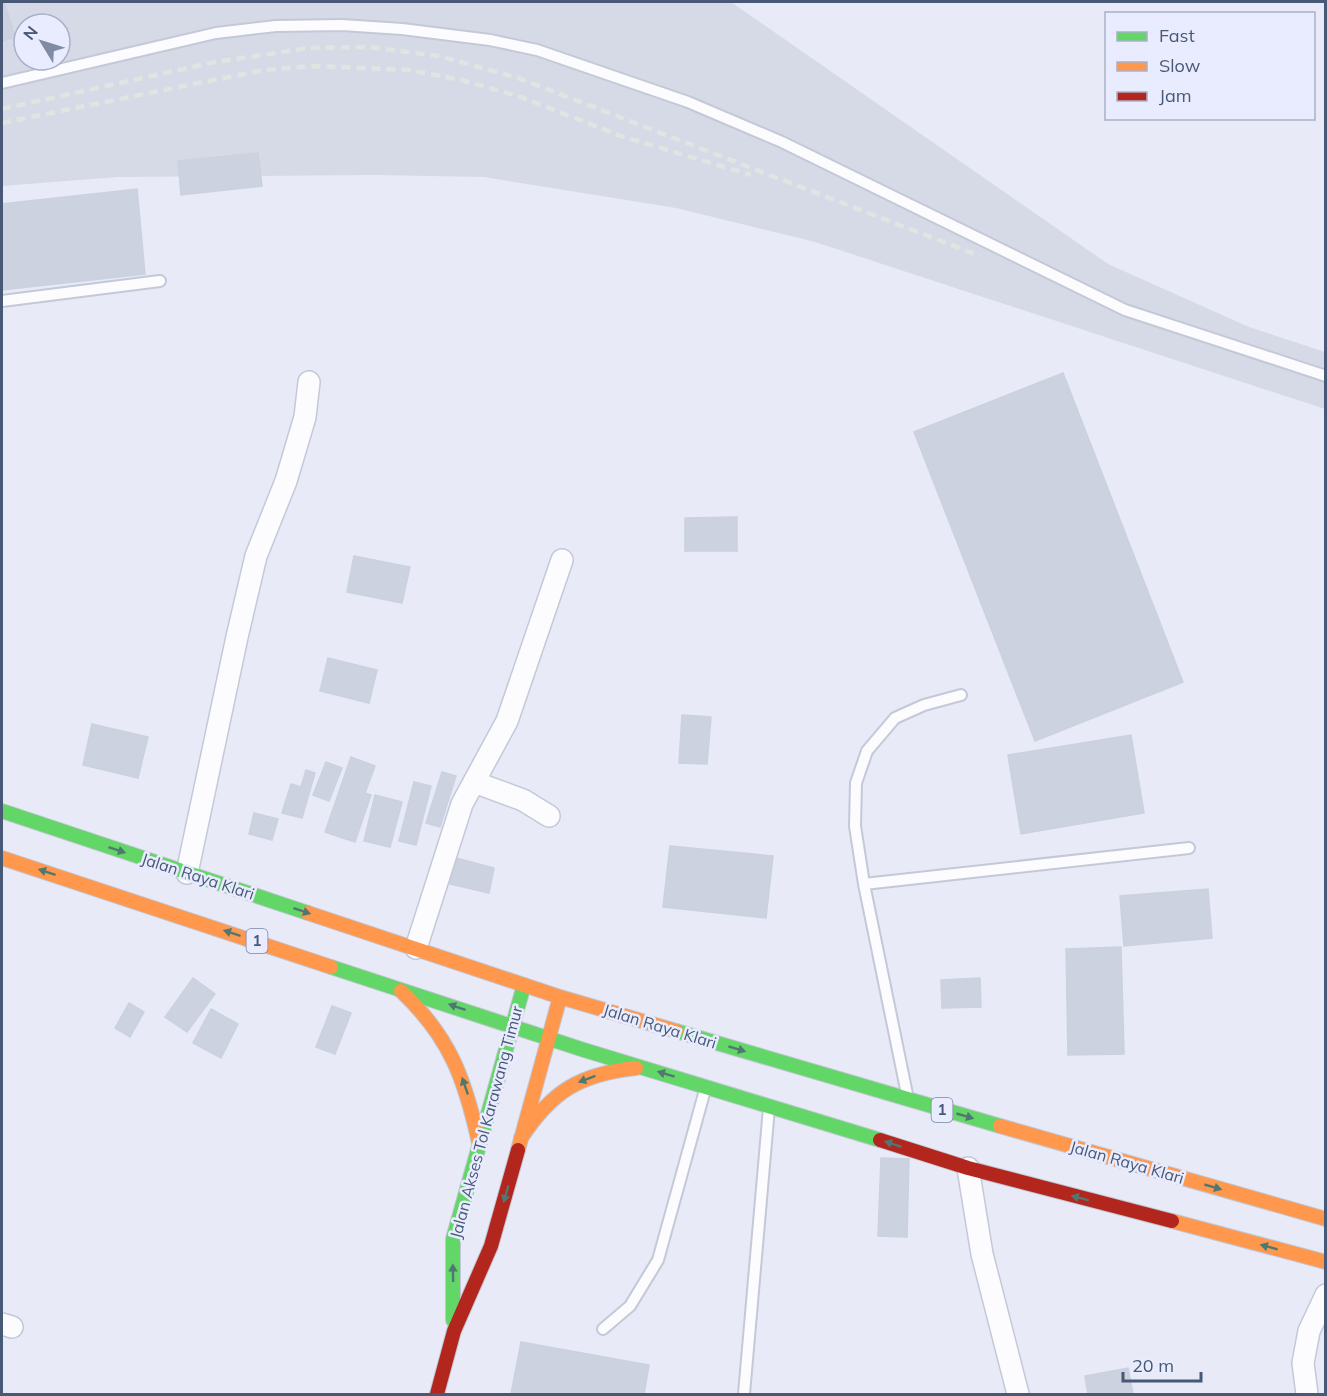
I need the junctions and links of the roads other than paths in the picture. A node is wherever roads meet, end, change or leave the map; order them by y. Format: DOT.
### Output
graph roads {
  1 [pos="2,83"];
  2 [pos="160,281"];
  3 [pos="2,301"];
  4 [pos="1326,376"];
  5 [pos="309,382"];
  6 [pos="562,560"];
  7 [pos="961,695"];
  8 [pos="474,782"];
  9 [pos="2,811"];
  10 [pos="549,816"];
  11 [pos="1189,848"];
  12 [pos="2,858"];
  13 [pos="187,873"];
  14 [pos="864,884"];
  15 [pos="416,948"];
  16 [pos="524,985"];
  17 [pos="394,986"];
  18 [pos="560,997"];
  19 [pos="513,1026"];
  20 [pos="549,1038"];
  21 [pos="644,1068"];
  22 [pos="706,1086"];
  23 [pos="908,1100"];
  24 [pos="770,1105"];
  25 [pos="521,1138"];
  26 [pos="479,1143"];
  27 [pos="968,1168"];
  28 [pos="1326,1219"];
  29 [pos="1326,1262"];
  30 [pos="1326,1295"];
  31 [pos="603,1329"];
  32 [pos="454,1331"];
  33 [pos="437,1395"];
  34 [pos="744,1395"];
  35 [pos="1018,1395"];
  36 [pos="1307,1395"];
  1 -- 4 [label="lane"];
  2 -- 3 [label="lane"];
  5 -- 13 [label="street"];
  6 -- 8 [label="street"];
  7 -- 14 [label="lane"];
  8 -- 10 [label="street"];
  8 -- 15 [label="street"];
  9 -- 13 [label="main road, Jalan Raya Klari / 1, one-way"];
  11 -- 14 [label="lane"];
  17 -- 12 [label="main road, 1, one-way"];
  13 -- 15 [label="main road, Jalan Raya Klari / 1, one-way"];
  14 -- 23 [label="lane"];
  15 -- 16 [label="main road, Jalan Raya Klari / 1"];
  16 -- 18 [label="main road, Jalan Raya Klari / 1"];
  16 -- 19 [label="main road, Jalan Akses Tol Karawang Timur"];
  19 -- 17 [label="main road, 1, one-way"];
  26 -- 17 [label="main road, one-way"];
  18 -- 20 [label="main road, Jalan Akses Tol Karawang Timur"];
  18 -- 23 [label="main road, Jalan Raya Klari / 1, one-way"];
  19 -- 20 [label="main road, 1"];
  19 -- 26 [label="main road, Jalan Akses Tol Karawang Timur"];
  20 -- 21 [label="main road, 1"];
  20 -- 25 [label="main road, Jalan Akses Tol Karawang Timur"];
  22 -- 21 [label="main road, 1, one-way"];
  21 -- 25 [label="main road, one-way"];
  22 -- 24 [label="main road, 1"];
  22 -- 31 [label="lane"];
  23 -- 28 [label="main road, Jalan Raya Klari / 1, one-way"];
  27 -- 24 [label="main road, 1, one-way"];
  24 -- 34 [label="lane"];
  25 -- 32 [label="main road, Jalan Akses Tol Karawang Timur, one-way"];
  32 -- 26 [label="main road, Jalan Akses Tol Karawang Timur, one-way"];
  29 -- 27 [label="main road, 1, one-way"];
  27 -- 35 [label="street"];
  30 -- 36 [label="street"];
  32 -- 33 [label="main road, Jalan Akses Tol Karawang Timur"];
}
